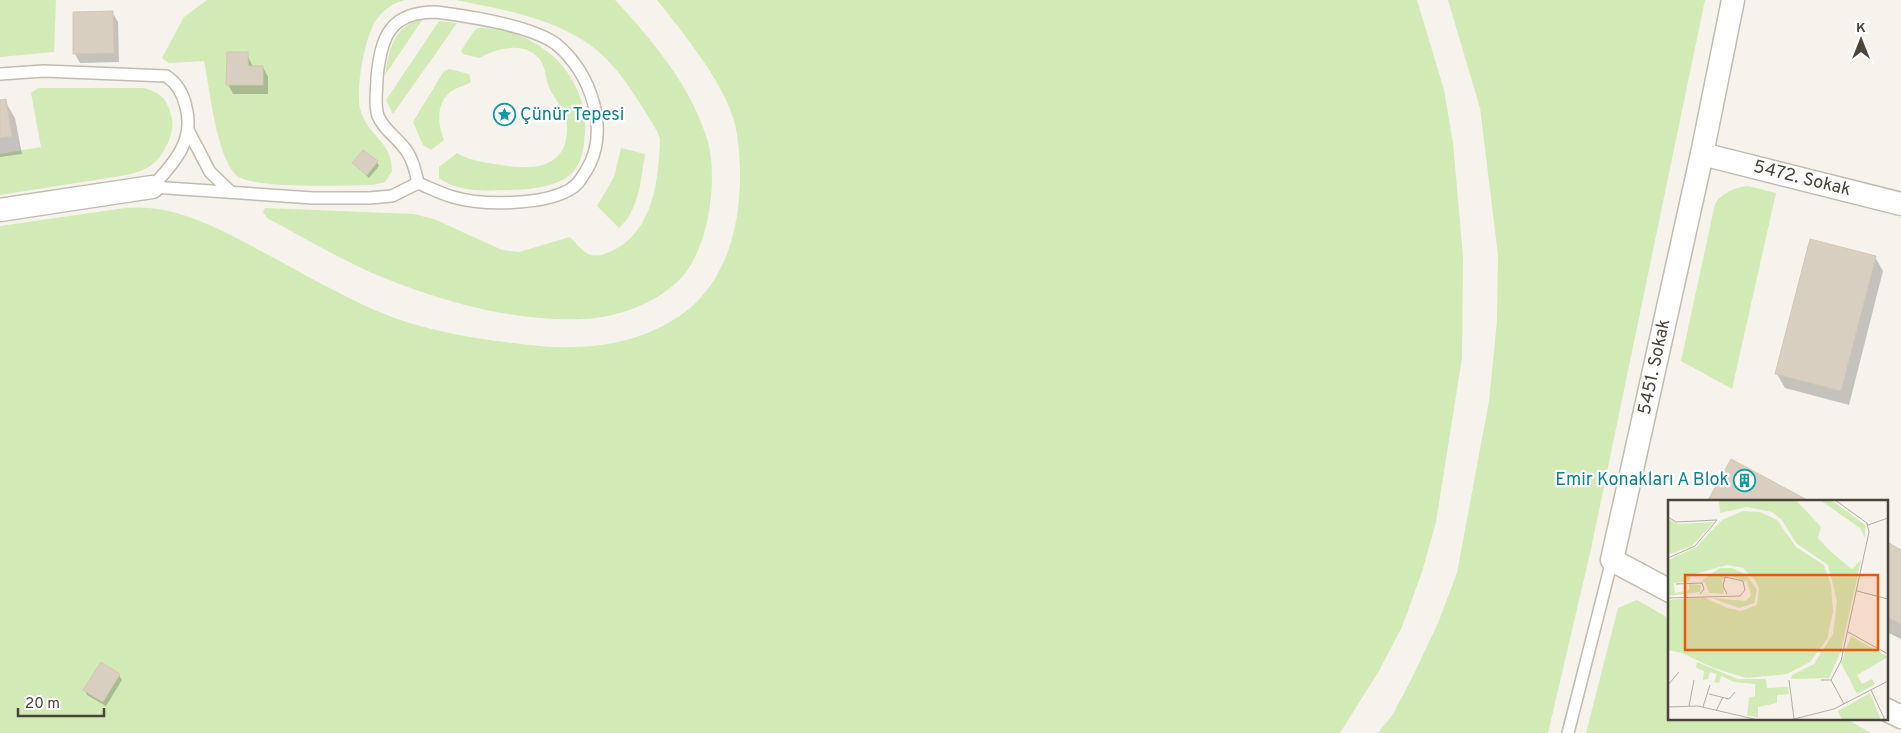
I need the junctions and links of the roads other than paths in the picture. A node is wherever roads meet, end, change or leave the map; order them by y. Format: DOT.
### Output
graph roads {
  1 [pos="1733,0"];
  2 [pos="0,74"];
  3 [pos="188,130"];
  4 [pos="1702,154"];
  5 [pos="418,183"];
  6 [pos="152,187"];
  7 [pos="231,192"];
  8 [pos="1901,204"];
  9 [pos="0,210"];
  10 [pos="1612,560"];
  11 [pos="1668,590"];
  12 [pos="1888,710"];
  13 [pos="1901,717"];
  14 [pos="1568,733"];
  1 -- 4 [label="street, 5451. Sokak"];
  2 -- 3 [label="lane"];
  3 -- 6 [label="lane"];
  3 -- 7 [label="lane"];
  4 -- 8 [label="street, 5472. Sokak"];
  4 -- 10 [label="street, 5451. Sokak"];
  5 -- 5 [label="lane"];
  5 -- 7 [label="lane"];
  6 -- 7 [label="lane"];
  6 -- 9 [label="street"];
  10 -- 11 [label="street"];
  10 -- 14 [label="lane, 5451. Sokak"];
  12 -- 13 [label="street"];
}
